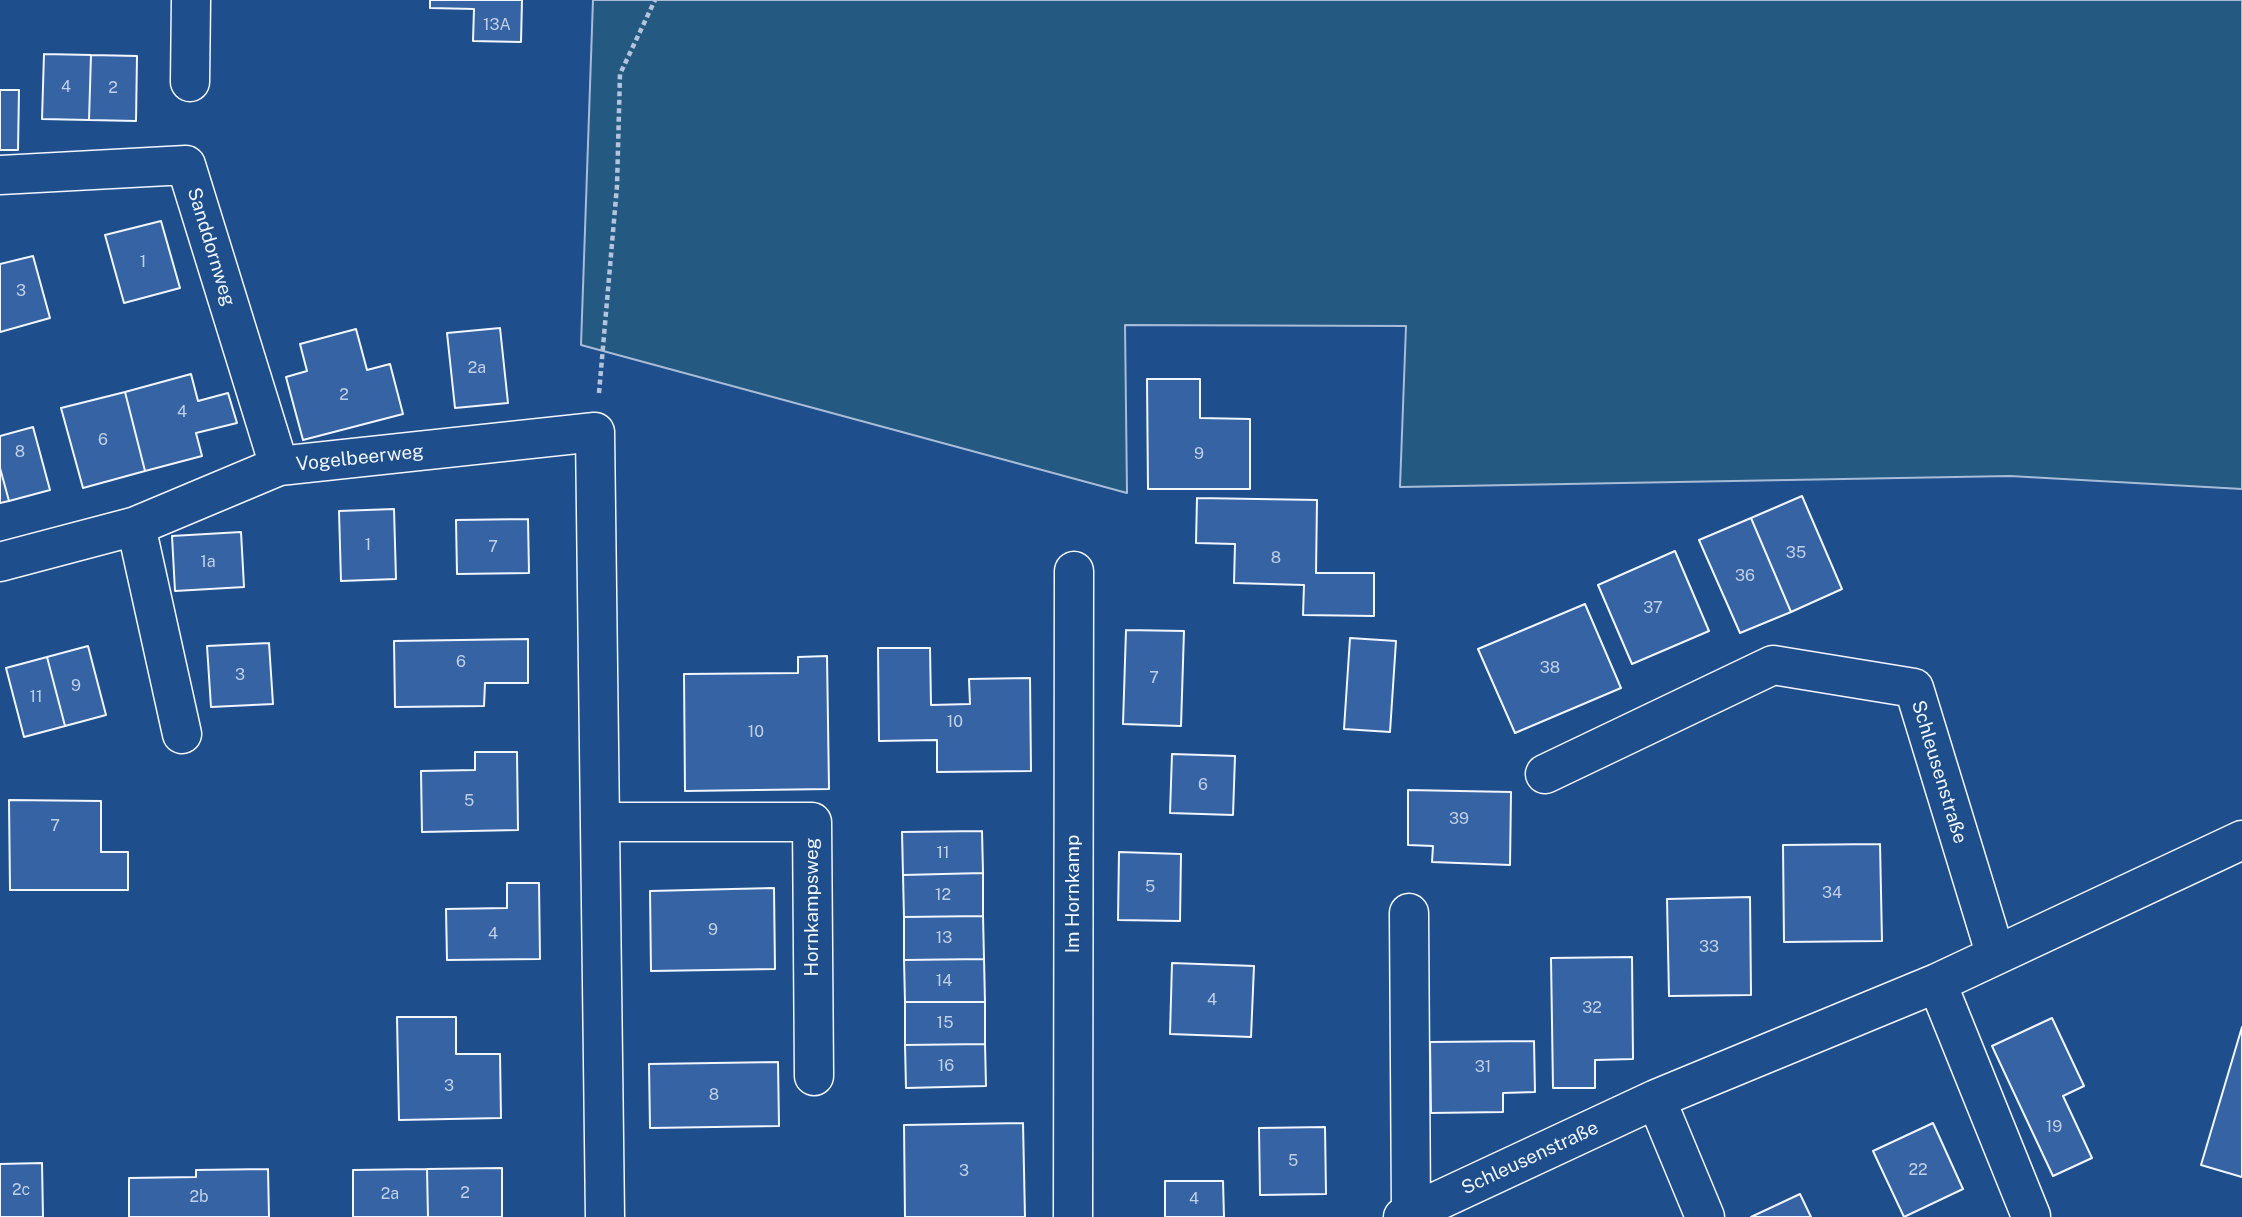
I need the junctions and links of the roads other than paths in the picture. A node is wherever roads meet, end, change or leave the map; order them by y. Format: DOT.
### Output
graph roads {
  1 [pos="191,0"];
  2 [pos="190,82"];
  3 [pos="0,175"];
  4 [pos="279,466"];
  5 [pos="136,526"];
  6 [pos="0,562"];
  7 [pos="1074,571"];
  8 [pos="182,734"];
  9 [pos="1545,774"];
  10 [pos="601,822"];
  11 [pos="2242,840"];
  12 [pos="1409,912"];
  13 [pos="1995,953"];
  14 [pos="1937,983"];
  15 [pos="814,1076"];
  16 [pos="1656,1099"];
  17 [pos="1407,1215"];
  18 [pos="2031,1216"];
  19 [pos="605,1217"];
  20 [pos="1073,1217"];
  21 [pos="1705,1217"];
  1 -- 2 [label="street"];
  3 -- 4 [label="street, Sanddornweg"];
  4 -- 5 [label="street, Vogelbeerweg"];
  4 -- 10 [label="street, Vogelbeerweg"];
  5 -- 6 [label="street, Vogelbeerweg"];
  5 -- 8 [label="street"];
  7 -- 20 [label="street, Im Hornkamp"];
  9 -- 13 [label="street, Schleusenstraße"];
  10 -- 15 [label="street, Hornkampsweg"];
  10 -- 19 [label="street"];
  11 -- 13 [label="street, Schleusenstraße"];
  12 -- 17 [label="street"];
  13 -- 14 [label="street, Schleusenstraße"];
  14 -- 16 [label="street, Schleusenstraße"];
  14 -- 18 [label="street"];
  16 -- 17 [label="street, Schleusenstraße"];
  16 -- 21 [label="street"];
}
